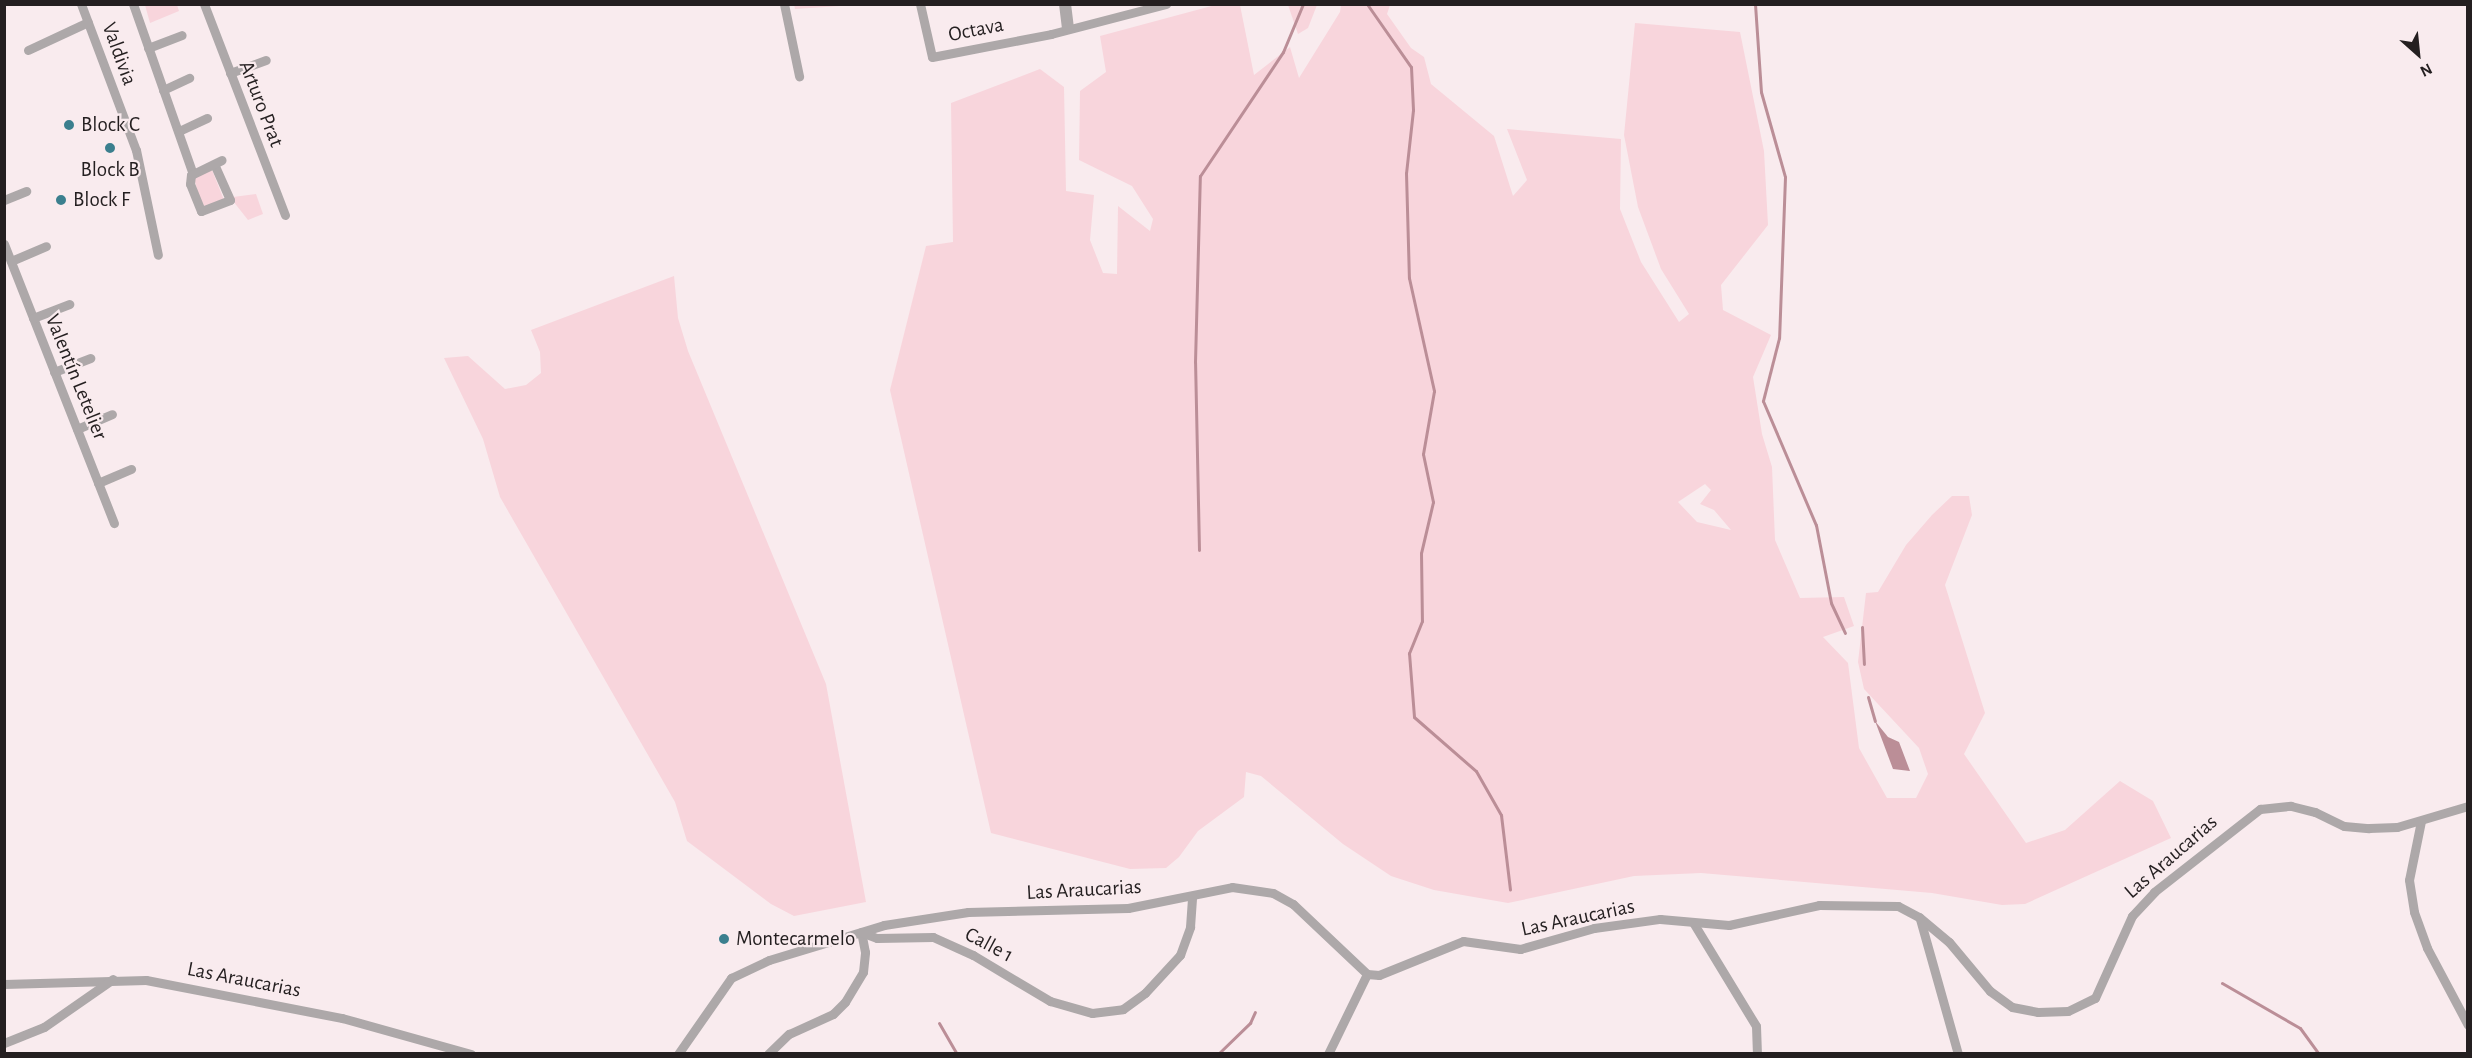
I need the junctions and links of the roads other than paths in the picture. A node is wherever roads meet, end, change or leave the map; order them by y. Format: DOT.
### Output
graph roads {
  1 [pos="81,4"];
  2 [pos="133,4"];
  3 [pos="204,4"];
  4 [pos="784,4"];
  5 [pos="920,4"];
  6 [pos="1065,4"];
  7 [pos="1166,4"];
  8 [pos="88,22"];
  9 [pos="1068,27"];
  10 [pos="182,35"];
  11 [pos="148,48"];
  12 [pos="28,50"];
  13 [pos="267,60"];
  14 [pos="230,73"];
  15 [pos="799,76"];
  16 [pos="189,78"];
  17 [pos="163,90"];
  18 [pos="207,118"];
  19 [pos="179,131"];
  20 [pos="193,174"];
  21 [pos="26,190"];
  22 [pos="4,200"];
  23 [pos="285,215"];
  24 [pos="4,244"];
  25 [pos="46,246"];
  26 [pos="158,255"];
  27 [pos="11,261"];
  28 [pos="69,304"];
  29 [pos="33,318"];
  30 [pos="90,358"];
  31 [pos="54,372"];
  32 [pos="112,414"];
  33 [pos="77,429"];
  34 [pos="131,469"];
  35 [pos="98,483"];
  36 [pos="114,523"];
  37 [pos="2468,806"];
  38 [pos="2421,821"];
  39 [pos="1192,896"];
  40 [pos="1919,917"];
  41 [pos="1694,924"];
  42 [pos="861,932"];
  43 [pos="1367,974"];
  44 [pos="113,978"];
  45 [pos="4,984"];
  46 [pos="2468,1025"];
  47 [pos="4,1043"];
  48 [pos="471,1053"];
  49 [pos="678,1053"];
  50 [pos="768,1053"];
  51 [pos="1328,1053"];
  52 [pos="1756,1053"];
  53 [pos="1958,1053"];
  1 -- 8 [label="street, Valdivia"];
  2 -- 11 [label="street"];
  3 -- 14 [label="street, Arturo Prat"];
  4 -- 15 [label="street"];
  5 -- 9 [label="street, Octava"];
  6 -- 9 [label="street"];
  7 -- 9 [label="street, Octava"];
  8 -- 12 [label="street"];
  8 -- 26 [label="street, Valdivia"];
  10 -- 11 [label="street"];
  11 -- 17 [label="street"];
  13 -- 14 [label="street"];
  14 -- 23 [label="street, Arturo Prat"];
  16 -- 17 [label="street"];
  17 -- 19 [label="street"];
  18 -- 19 [label="street"];
  19 -- 20 [label="street"];
  20 -- 20 [label="street"];
  21 -- 22 [label="street"];
  24 -- 27 [label="street, Valentín Letelier"];
  25 -- 27 [label="street"];
  27 -- 29 [label="street, Valentín Letelier"];
  28 -- 29 [label="street"];
  29 -- 31 [label="street, Valentín Letelier"];
  30 -- 31 [label="street"];
  31 -- 33 [label="street, Valentín Letelier"];
  32 -- 33 [label="street"];
  33 -- 35 [label="street, Valentín Letelier"];
  34 -- 35 [label="street"];
  35 -- 36 [label="street, Valentín Letelier"];
  37 -- 38 [label="street, Las Araucarias"];
  38 -- 40 [label="street, Las Araucarias"];
  38 -- 46 [label="street"];
  39 -- 42 [label="street, Las Araucarias"];
  39 -- 42 [label="street, Calle 1"];
  39 -- 43 [label="street, Las Araucarias"];
  40 -- 41 [label="street, Las Araucarias"];
  40 -- 53 [label="street"];
  41 -- 43 [label="street, Las Araucarias"];
  41 -- 52 [label="street"];
  42 -- 49 [label="street, Las Araucarias"];
  42 -- 50 [label="street"];
  43 -- 51 [label="street"];
  44 -- 45 [label="street, Las Araucarias"];
  44 -- 47 [label="street"];
  44 -- 48 [label="street, Las Araucarias"];
}
